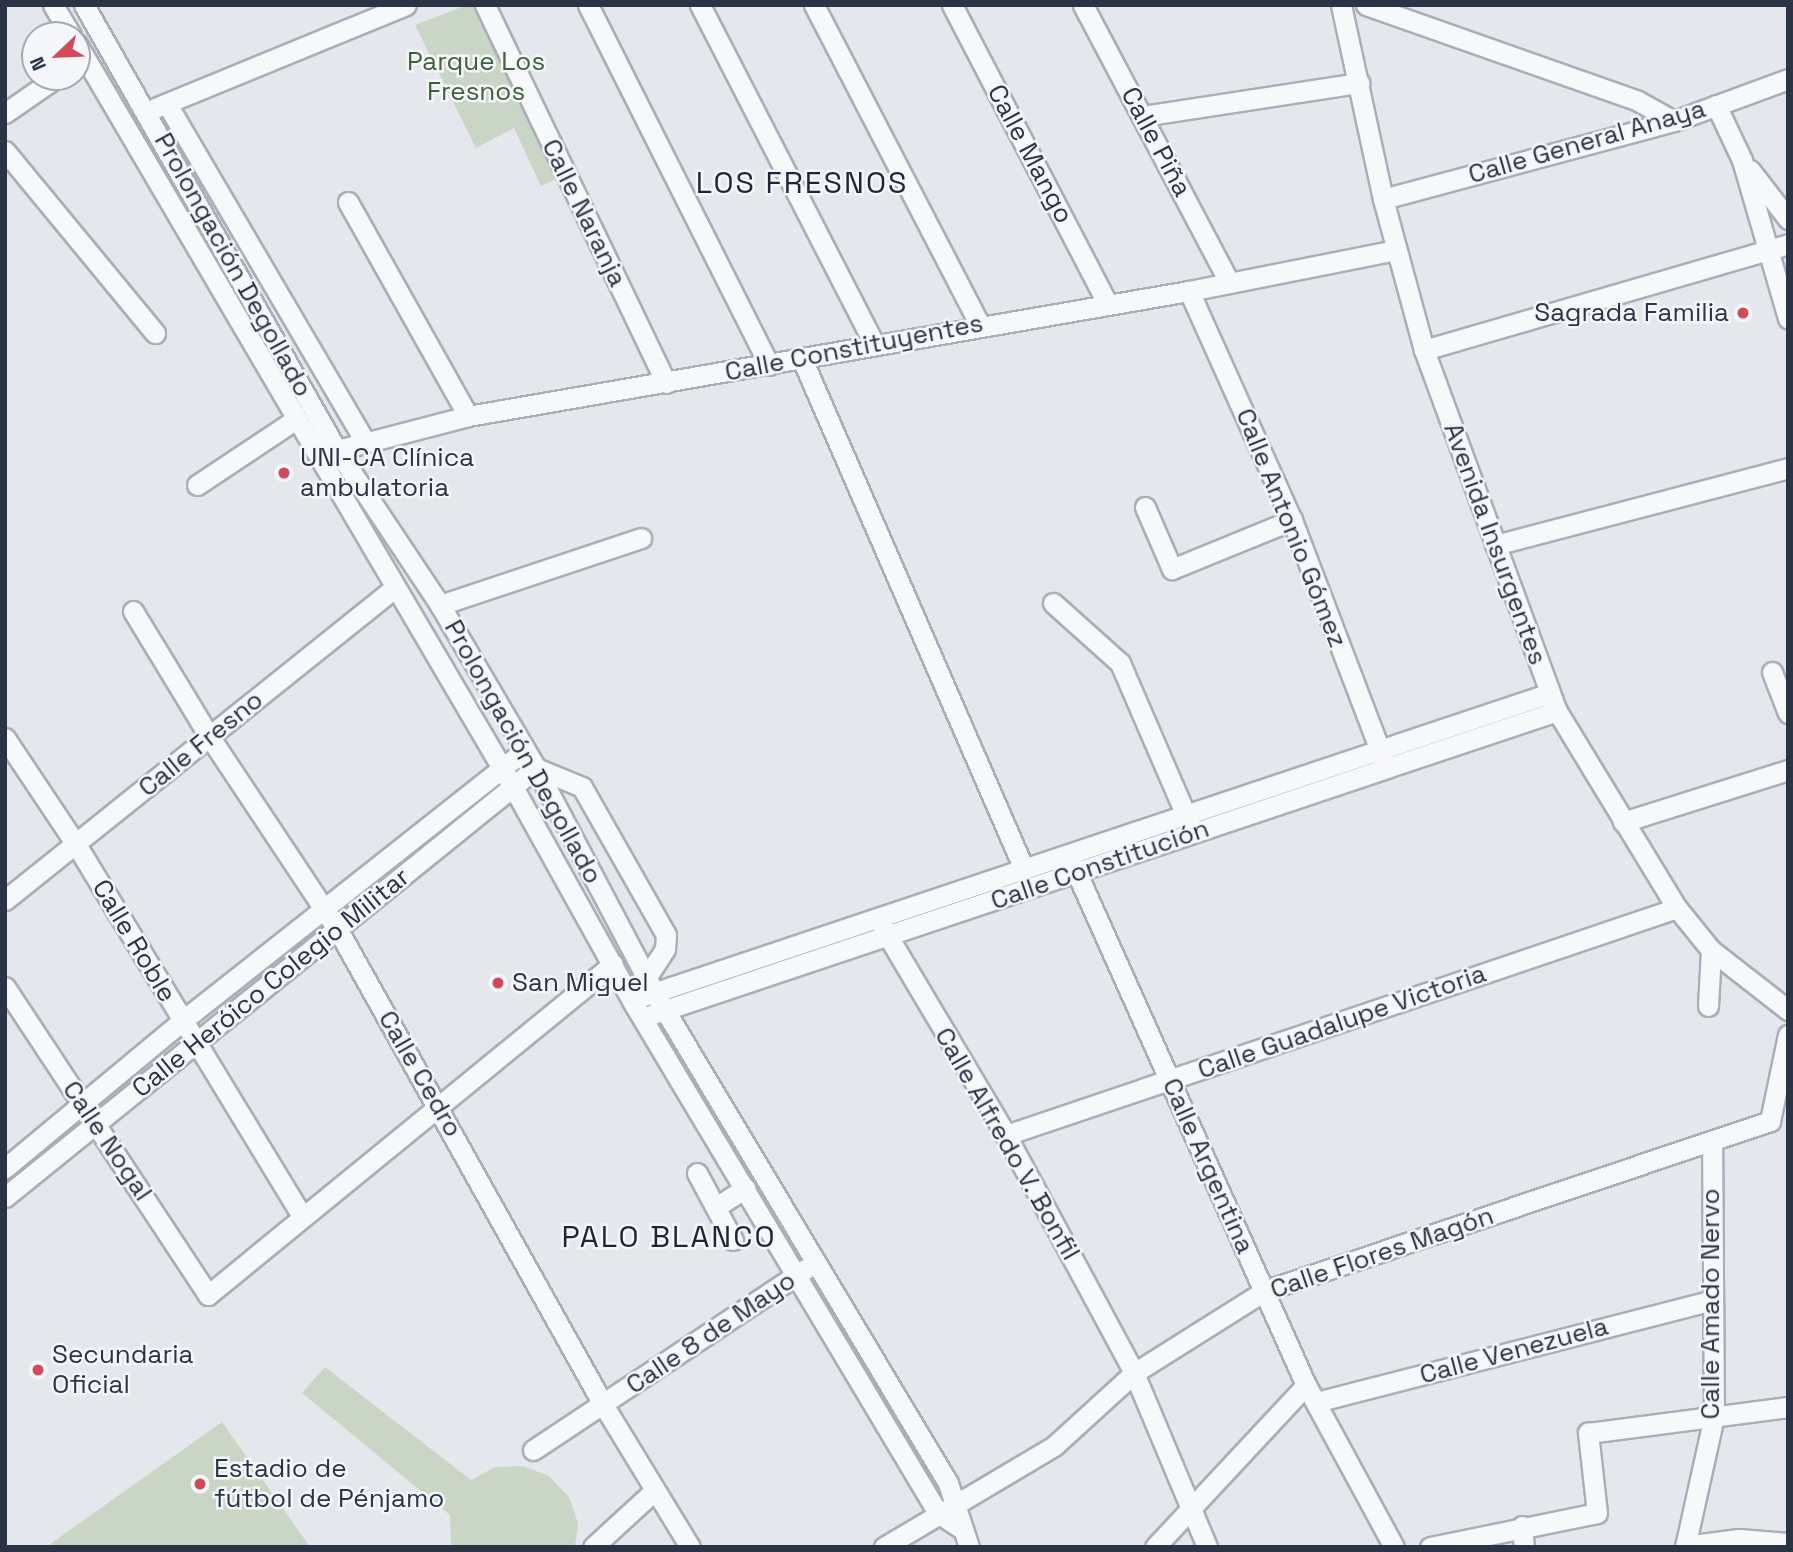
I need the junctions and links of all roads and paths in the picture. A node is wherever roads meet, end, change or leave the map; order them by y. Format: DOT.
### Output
graph roads {
  1 [pos="53,5"];
  2 [pos="84,5"];
  3 [pos="485,5"];
  4 [pos="588,5"];
  5 [pos="700,5"];
  6 [pos="814,5"];
  7 [pos="952,5"];
  8 [pos="1083,5"];
  9 [pos="1341,5"];
  10 [pos="1366,5"];
  11 [pos="401,6"];
  12 [pos="94,14"];
  13 [pos="63,21"];
  14 [pos="91,72"];
  15 [pos="1788,79"];
  16 [pos="1359,83"];
  17 [pos="37,91"];
  18 [pos="167,104"];
  19 [pos="1716,105"];
  20 [pos="146,112"];
  21 [pos="5,113"];
  22 [pos="1143,116"];
  23 [pos="1674,121"];
  24 [pos="122,123"];
  25 [pos="5,150"];
  26 [pos="1742,160"];
  27 [pos="1383,199"];
  28 [pos="348,202"];
  29 [pos="1788,219"];
  30 [pos="1788,244"];
  31 [pos="1769,249"];
  32 [pos="1395,250"];
  33 [pos="1228,280"];
  34 [pos="1189,291"];
  35 [pos="1107,303"];
  36 [pos="1788,318"];
  37 [pos="980,325"];
  38 [pos="155,333"];
  39 [pos="874,344"];
  40 [pos="1424,350"];
  41 [pos="802,359"];
  42 [pos="769,365"];
  43 [pos="666,383"];
  44 [pos="468,416"];
  45 [pos="295,420"];
  46 [pos="365,441"];
  47 [pos="336,449"];
  48 [pos="316,457"];
  49 [pos="1788,468"];
  50 [pos="197,485"];
  51 [pos="1145,507"];
  52 [pos="1292,520"];
  53 [pos="641,538"];
  54 [pos="1495,545"];
  55 [pos="395,588"];
  56 [pos="1053,603"];
  57 [pos="440,605"];
  58 [pos="134,611"];
  59 [pos="1772,672"];
  60 [pos="1554,702"];
  61 [pos="1788,713"];
  62 [pos="209,736"];
  63 [pos="5,738"];
  64 [pos="525,750"];
  65 [pos="1383,760"];
  66 [pos="536,768"];
  67 [pos="1788,769"];
  68 [pos="506,777"];
  69 [pos="1623,822"];
  70 [pos="1191,825"];
  71 [pos="77,846"];
  72 [pos="1073,864"];
  73 [pos="1024,869"];
  74 [pos="5,900"];
  75 [pos="1677,908"];
  76 [pos="323,910"];
  77 [pos="877,916"];
  78 [pos="338,930"];
  79 [pos="887,937"];
  80 [pos="1711,950"];
  81 [pos="613,964"];
  82 [pos="650,985"];
  83 [pos="5,986"];
  84 [pos="632,1001"];
  85 [pos="1708,1006"];
  86 [pos="664,1010"];
  87 [pos="1788,1010"];
  88 [pos="642,1018"];
  89 [pos="182,1021"];
  90 [pos="1788,1035"];
  91 [pos="196,1045"];
  92 [pos="1169,1081"];
  93 [pos="81,1104"];
  94 [pos="441,1109"];
  95 [pos="97,1125"];
  96 [pos="1006,1135"];
  97 [pos="1712,1143"];
  98 [pos="5,1168"];
  99 [pos="696,1173"];
  100 [pos="746,1188"];
  101 [pos="5,1197"];
  102 [pos="716,1207"];
  103 [pos="303,1217"];
  104 [pos="733,1240"];
  105 [pos="818,1261"];
  106 [pos="796,1274"];
  107 [pos="1264,1291"];
  108 [pos="1712,1300"];
  109 [pos="1134,1373"];
  110 [pos="1306,1385"];
  111 [pos="1316,1402"];
  112 [pos="604,1406"];
  113 [pos="1788,1407"];
  114 [pos="1714,1416"];
  115 [pos="533,1450"];
  116 [pos="655,1490"];
  117 [pos="957,1501"];
  118 [pos="1189,1511"];
  119 [pos="938,1513"];
  120 [pos="1521,1526"];
  121 [pos="959,1527"];
  122 [pos="1788,1544"];
  123 [pos="1685,1546"];
  124 [pos="593,1547"];
  125 [pos="690,1547"];
  126 [pos="884,1547"];
  127 [pos="969,1547"];
  128 [pos="1155,1547"];
  129 [pos="1207,1547"];
  130 [pos="1394,1547"];
  131 [pos="1430,1547"];
  132 [pos="1524,1547"];
  1 -- 13 [label="street"];
  2 -- 12 [label="street, Prolongación Degollado"];
  3 -- 43 [label="street, Calle Naranja"];
  4 -- 42 [label="street"];
  5 -- 39 [label="street"];
  6 -- 37 [label="street"];
  7 -- 35 [label="street, Calle Mango"];
  8 -- 22 [label="street, Calle Piña"];
  9 -- 16 [label="street, Avenida Insurgentes"];
  10 -- 23 [label="street"];
  11 -- 18 [label="street"];
  12 -- 20 [label="street, Prolongación Degollado"];
  14 -- 24 [label="street, Prolongación Degollado"];
  15 -- 19 [label="street, Calle General Anaya"];
  16 -- 22 [label="street"];
  16 -- 27 [label="street, Avenida Insurgentes"];
  17 -- 21 [label="street"];
  18 -- 20 [label="street"];
  18 -- 46 [label="street"];
  19 -- 23 [label="street, Calle General Anaya"];
  19 -- 26 [label="street"];
  20 -- 24 [label="street"];
  20 -- 47 [label="street, Prolongación Degollado"];
  22 -- 33 [label="street, Calle Piña"];
  23 -- 27 [label="street, Calle General Anaya"];
  24 -- 45 [label="street, Prolongación Degollado"];
  25 -- 38 [label="street"];
  26 -- 29 [label="street"];
  26 -- 31 [label="street"];
  27 -- 32 [label="street, Avenida Insurgentes"];
  28 -- 44 [label="street"];
  30 -- 31 [label="street"];
  31 -- 36 [label="street"];
  31 -- 40 [label="street"];
  32 -- 33 [label="street, Calle Constituyentes"];
  32 -- 40 [label="street, Avenida Insurgentes"];
  33 -- 34 [label="street, Calle Constituyentes"];
  34 -- 35 [label="street, Calle Constituyentes"];
  34 -- 52 [label="street, Calle Antonio Gómez"];
  35 -- 37 [label="street, Calle Constituyentes"];
  37 -- 39 [label="street, Calle Constituyentes"];
  39 -- 41 [label="street, Calle Constituyentes"];
  40 -- 54 [label="street, Avenida Insurgentes"];
  41 -- 42 [label="street, Calle Constituyentes"];
  41 -- 73 [label="street, Calle Constitución"];
  42 -- 43 [label="street, Calle Constituyentes"];
  43 -- 44 [label="street, Calle Constituyentes"];
  44 -- 46 [label="street, Calle Constituyentes"];
  45 -- 48 [label="street, Prolongación Degollado"];
  45 -- 50 [label="street"];
  46 -- 47 [label="street, Calle Constituyentes"];
  47 -- 48 [label="street, Calle Constituyentes"];
  47 -- 57 [label="street, Prolongación Degollado"];
  48 -- 55 [label="street, Prolongación Degollado"];
  49 -- 54 [label="street"];
  51 -- 52 [label="street"];
  52 -- 65 [label="street, Calle Antonio Gómez"];
  53 -- 57 [label="street"];
  54 -- 60 [label="street, Avenida Insurgentes"];
  55 -- 62 [label="street, Calle Fresno"];
  55 -- 68 [label="street, Prolongación Degollado"];
  56 -- 70 [label="street"];
  57 -- 64 [label="street, Prolongación Degollado"];
  58 -- 62 [label="street, Calle Cedro"];
  59 -- 61 [label="street"];
  60 -- 65 [label="street, Calle Constitución"];
  60 -- 69 [label="street, Avenida Insurgentes"];
  62 -- 71 [label="street, Calle Fresno"];
  62 -- 76 [label="street, Calle Cedro"];
  63 -- 71 [label="street, Calle Roble"];
  64 -- 66 [label="street, Prolongación Degollado"];
  64 -- 68 [label="street, Calle Heróico Colegio Militar"];
  65 -- 70 [label="street, Calle Constitución"];
  66 -- 68 [label="street, Calle Heróico Colegio Militar"];
  66 -- 82 [label="street, Prolongación Degollado"];
  66 -- 82 [label="street"];
  67 -- 69 [label="street"];
  68 -- 76 [label="street, Calle Heróico Colegio Militar"];
  68 -- 78 [label="street, Calle Heróico Colegio Militar"];
  68 -- 81 [label="street, Prolongación Degollado"];
  69 -- 75 [label="street, Avenida Insurgentes"];
  70 -- 72 [label="street, Calle Constitución"];
  71 -- 74 [label="street, Calle Fresno"];
  71 -- 89 [label="street, Calle Roble"];
  72 -- 73 [label="street, Calle Constitución"];
  72 -- 79 [label="street, Calle Constitución"];
  72 -- 92 [label="street, Calle Argentina"];
  73 -- 77 [label="street, Calle Constitución"];
  75 -- 80 [label="street, Avenida Insurgentes"];
  75 -- 92 [label="street, Calle Guadalupe Victoria"];
  76 -- 78 [label="street, Calle Cedro"];
  76 -- 89 [label="street, Calle Heróico Colegio Militar"];
  77 -- 79 [label="street, Calle Alfredo V. Bonfil"];
  77 -- 82 [label="street, Calle Constitución"];
  78 -- 91 [label="street, Calle Heróico Colegio Militar"];
  78 -- 94 [label="street, Calle Cedro"];
  79 -- 86 [label="street, Calle Constitución"];
  79 -- 96 [label="street, Calle Alfredo V. Bonfil"];
  80 -- 85 [label="street"];
  80 -- 87 [label="street, Avenida Insurgentes"];
  81 -- 84 [label="street, Prolongación Degollado"];
  81 -- 94 [label="street"];
  82 -- 84 [label="street, Calle Constitución"];
  82 -- 86 [label="street, Prolongación Degollado"];
  83 -- 93 [label="street, Calle Nogal"];
  84 -- 88 [label="street, Prolongación Degollado"];
  86 -- 88 [label="street, Calle Constitución"];
  86 -- 105 [label="street, Prolongación Degollado"];
  88 -- 100 [label="street, Prolongación Degollado"];
  89 -- 91 [label="street, Calle Roble"];
  89 -- 93 [label="street, Calle Heróico Colegio Militar"];
  90 -- 97 [label="street, Calle Flores Magón"];
  91 -- 95 [label="street, Calle Heróico Colegio Militar"];
  91 -- 103 [label="street, Calle Roble"];
  92 -- 96 [label="street, Calle Guadalupe Victoria"];
  92 -- 107 [label="street, Calle Argentina"];
  93 -- 95 [label="street, Calle Nogal"];
  93 -- 98 [label="street, Calle Heróico Colegio Militar"];
  94 -- 103 [label="street"];
  94 -- 112 [label="street, Calle Cedro"];
  95 -- 101 [label="street, Calle Heróico Colegio Militar"];
  95 -- 103 [label="street, Calle Nogal"];
  96 -- 109 [label="street, Calle Alfredo V. Bonfil"];
  97 -- 107 [label="street, Calle Flores Magón"];
  97 -- 108 [label="street, Calle Amado Nervo"];
  99 -- 102 [label="street"];
  100 -- 102 [label="street"];
  100 -- 106 [label="street, Prolongación Degollado"];
  102 -- 104 [label="street"];
  105 -- 106 [label="street, Calle 8 de Mayo"];
  105 -- 117 [label="street, Prolongación Degollado"];
  106 -- 112 [label="street, Calle 8 de Mayo"];
  106 -- 119 [label="street, Prolongación Degollado"];
  107 -- 109 [label="street, Calle Flores Magón"];
  107 -- 110 [label="street, Calle Argentina"];
  108 -- 111 [label="street, Calle Venezuela"];
  108 -- 114 [label="street, Calle Amado Nervo"];
  109 -- 117 [label="street, Calle Flores Magón"];
  109 -- 118 [label="street, Calle Alfredo V. Bonfil"];
  110 -- 111 [label="street, Calle Argentina"];
  110 -- 118 [label="street"];
  111 -- 130 [label="street, Calle Argentina"];
  112 -- 115 [label="street, Calle 8 de Mayo"];
  112 -- 116 [label="street, Calle Cedro"];
  113 -- 114 [label="street"];
  114 -- 120 [label="street"];
  114 -- 123 [label="street, Calle Amado Nervo"];
  116 -- 124 [label="street"];
  116 -- 125 [label="street, Calle Cedro"];
  117 -- 119 [label="street, Calle Flores Magón"];
  117 -- 121 [label="street"];
  118 -- 128 [label="street"];
  118 -- 129 [label="street, Calle Alfredo V. Bonfil"];
  119 -- 121 [label="street"];
  119 -- 126 [label="street, Calle Flores Magón"];
  120 -- 131 [label="street"];
  120 -- 132 [label="street"];
  121 -- 127 [label="street"];
  122 -- 123 [label="street"];
}
